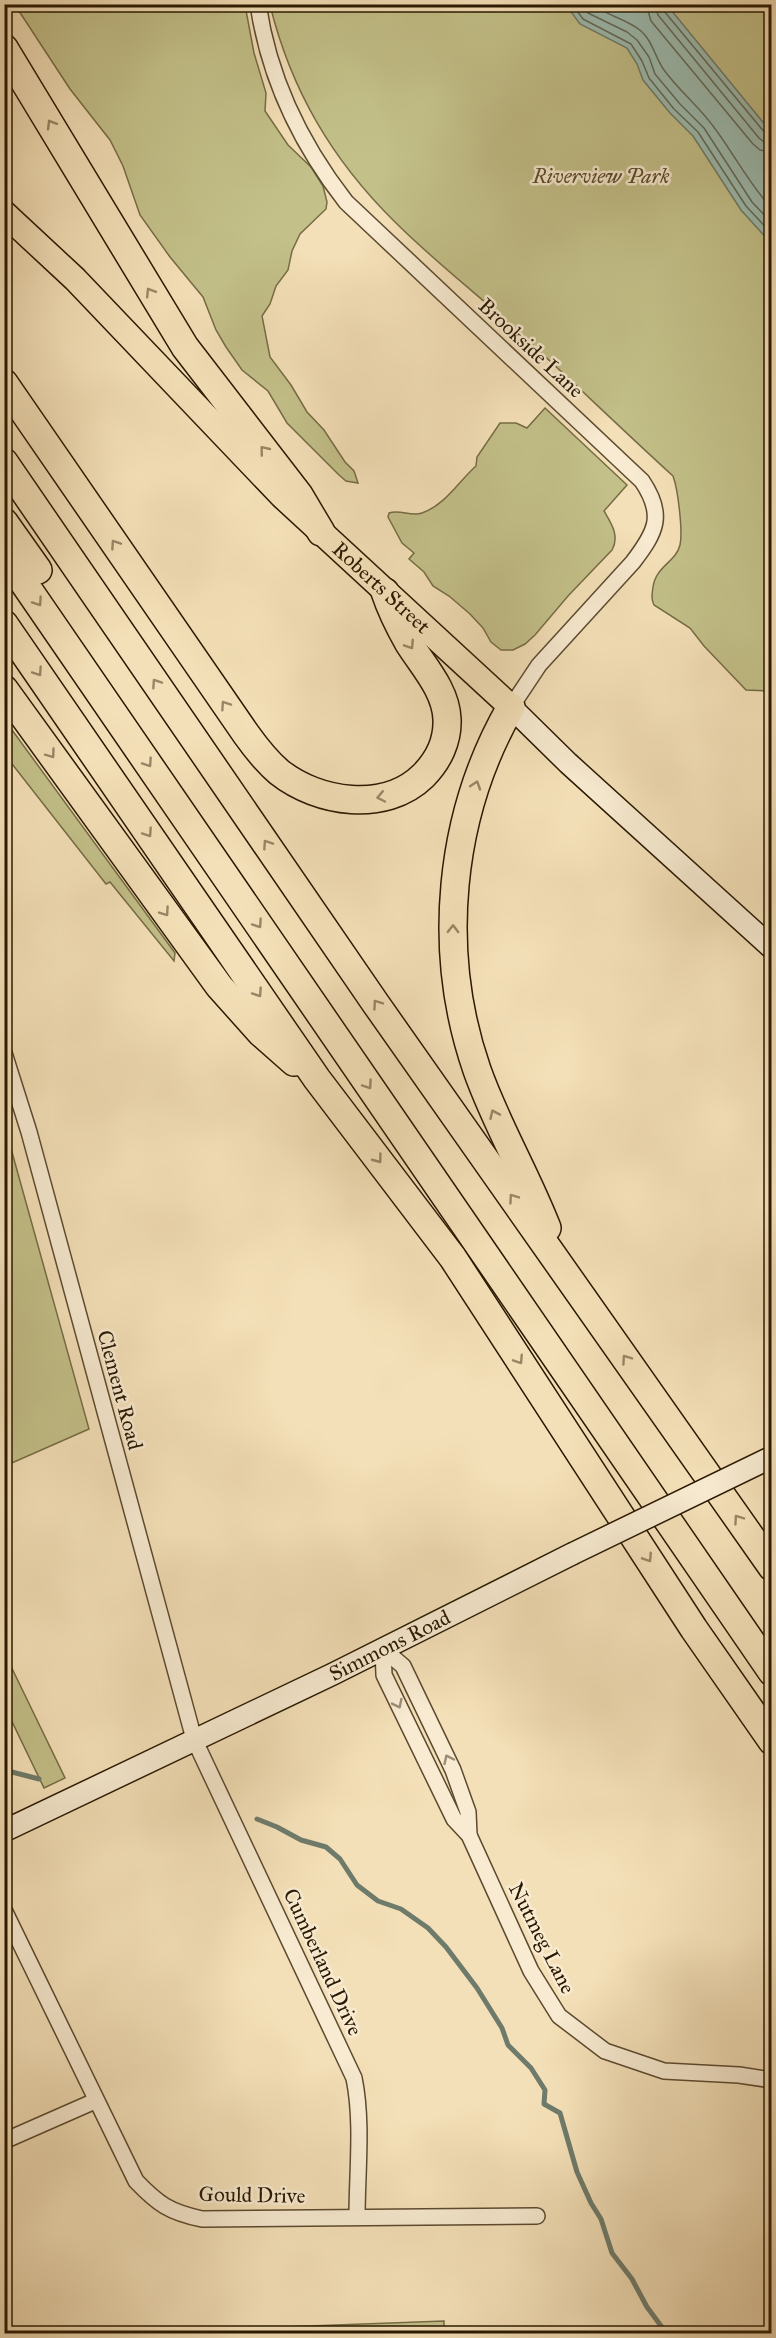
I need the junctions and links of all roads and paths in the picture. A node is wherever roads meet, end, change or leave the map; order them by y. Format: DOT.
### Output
graph roads {
  1 [pos="258,4"];
  2 [pos="4,48"];
  3 [pos="4,213"];
  4 [pos="4,383"];
  5 [pos="4,462"];
  6 [pos="4,522"];
  7 [pos="321,532"];
  8 [pos="4,554"];
  9 [pos="385,592"];
  10 [pos="4,624"];
  11 [pos="4,689"];
  12 [pos="511,707"];
  13 [pos="771,948"];
  14 [pos="4,1053"];
  15 [pos="317,1079"];
  16 [pos="453,1258"];
  17 [pos="559,1263"];
  18 [pos="573,1383"];
  19 [pos="771,1457"];
  20 [pos="771,1567"];
  21 [pos="771,1640"];
  22 [pos="383,1649"];
  23 [pos="771,1672"];
  24 [pos="194,1739"];
  25 [pos="771,1741"];
  26 [pos="463,1798"];
  27 [pos="446,1803"];
  28 [pos="4,1831"];
  29 [pos="469,1835"];
  30 [pos="4,1910"];
  31 [pos="771,2079"];
  32 [pos="95,2101"];
  33 [pos="4,2141"];
  34 [pos="537,2216"];
  35 [pos="357,2217"];
  1 -- 12 [label="street, Brookside Lane"];
  7 -- 2 [label="highway, one-way"];
  3 -- 7 [label="main road, Roberts Street"];
  9 -- 4 [label="highway, one-way"];
  17 -- 5 [label="highway, one-way"];
  6 -- 21 [label="highway"];
  7 -- 9 [label="main road, Roberts Street"];
  8 -- 18 [label="highway, one-way"];
  9 -- 12 [label="main road, Roberts Street"];
  10 -- 15 [label="highway, one-way"];
  11 -- 15 [label="highway, one-way"];
  12 -- 13 [label="main road, Roberts Street"];
  17 -- 12 [label="highway, one-way"];
  14 -- 24 [label="street, Clement Road"];
  15 -- 16 [label="highway, one-way"];
  16 -- 18 [label="highway"];
  16 -- 25 [label="highway, one-way"];
  20 -- 17 [label="highway, one-way"];
  18 -- 23 [label="highway"];
  19 -- 22 [label="main road, Simmons Road, bridge"];
  22 -- 24 [label="main road, Simmons Road"];
  26 -- 22 [label="street, Nutmeg Lane, one-way"];
  22 -- 27 [label="street, Nutmeg Lane, one-way"];
  24 -- 28 [label="main road, Simmons Road"];
  24 -- 35 [label="street, Cumberland Drive"];
  26 -- 27 [label="street"];
  26 -- 29 [label="street, Nutmeg Lane"];
  27 -- 29 [label="street, Nutmeg Lane"];
  29 -- 31 [label="street, Nutmeg Lane"];
  30 -- 32 [label="street, Gould Drive"];
  32 -- 33 [label="street"];
  32 -- 35 [label="street, Gould Drive"];
  34 -- 35 [label="street, Gould Drive"];
}
